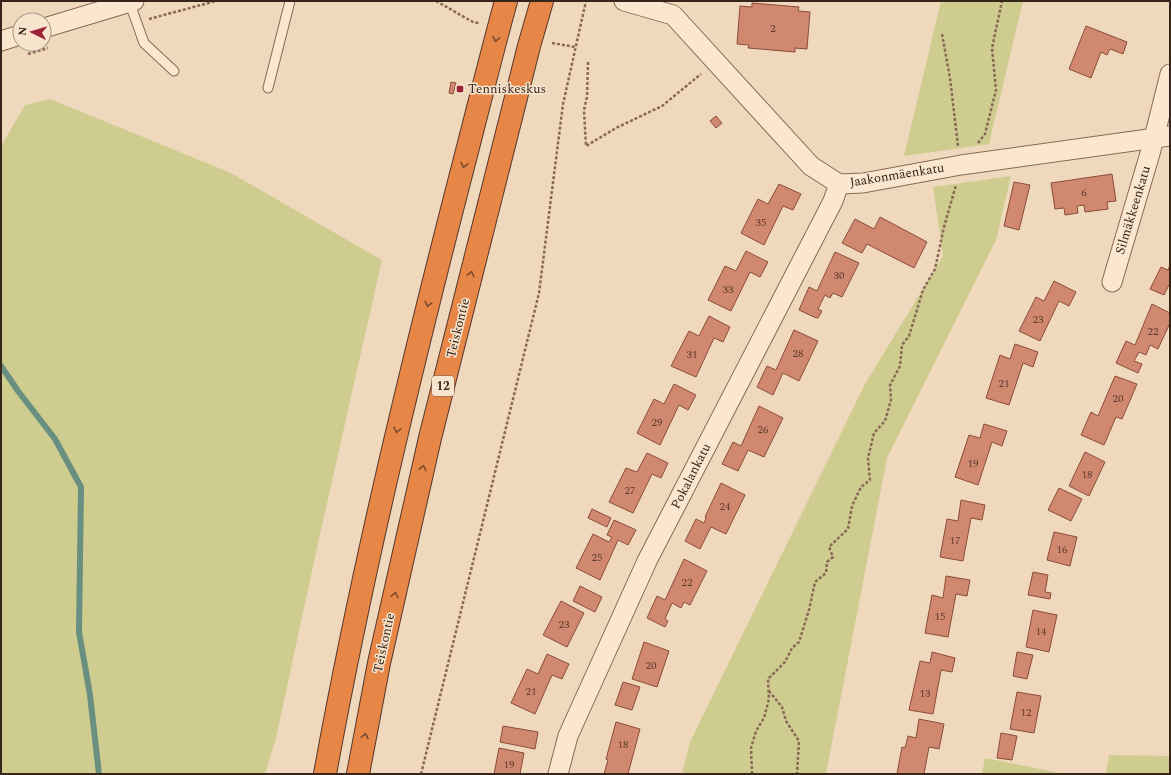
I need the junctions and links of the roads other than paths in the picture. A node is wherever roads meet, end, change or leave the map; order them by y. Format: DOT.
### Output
graph roads {
  1 [pos="131,1"];
  2 [pos="290,1"];
  3 [pos="506,1"];
  4 [pos="542,1"];
  5 [pos="624,1"];
  6 [pos="675,8"];
  7 [pos="52,26"];
  8 [pos="12,38"];
  9 [pos="1,41"];
  10 [pos="174,71"];
  11 [pos="1170,74"];
  12 [pos="268,88"];
  13 [pos="1162,137"];
  14 [pos="838,184"];
  15 [pos="1112,282"];
  16 [pos="325,774"];
  17 [pos="358,774"];
  18 [pos="558,774"];
  1 -- 7 [label="street"];
  1 -- 10 [label="lane"];
  2 -- 12 [label="lane"];
  3 -- 16 [label="highway, one-way"];
  17 -- 4 [label="highway, Teiskontie / 12, one-way"];
  5 -- 6 [label="street, Jaakonmäenkatu"];
  6 -- 14 [label="street, Jaakonmäenkatu"];
  8 -- 9 [label="street"];
  11 -- 13 [label="street, Silmäkkeenkatu"];
  13 -- 14 [label="street, Jaakonmäenkatu"];
  13 -- 15 [label="street, Silmäkkeenkatu"];
  14 -- 18 [label="street, Pokalankatu"];
}
